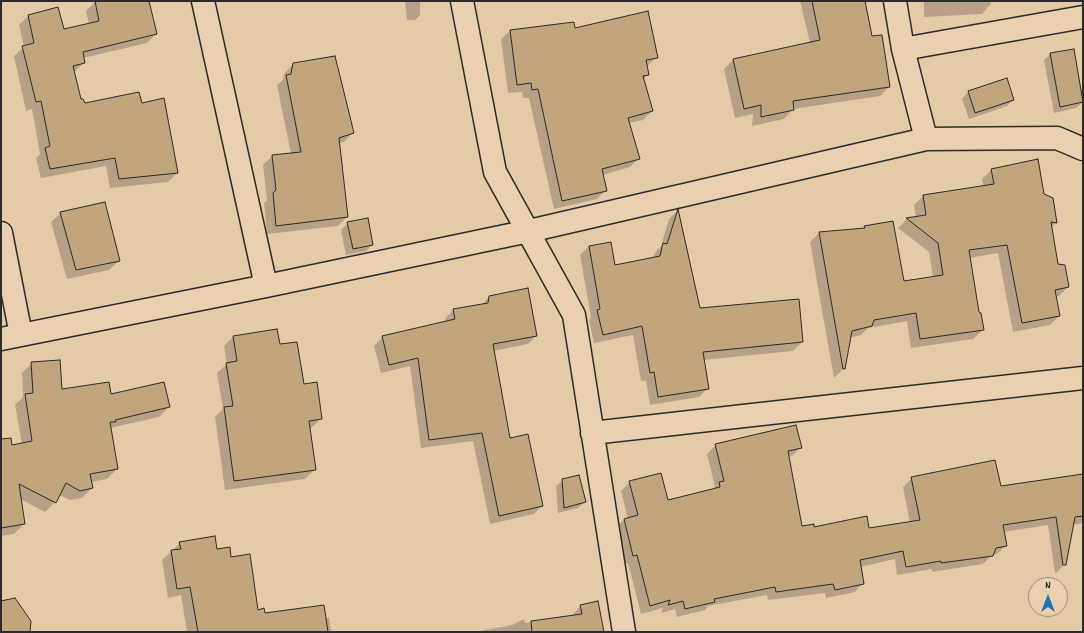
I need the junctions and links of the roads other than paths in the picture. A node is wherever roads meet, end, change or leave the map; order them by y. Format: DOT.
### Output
graph roads {
  1 [pos="204,1"];
  2 [pos="462,1"];
  3 [pos="895,1"];
  4 [pos="1083,17"];
  5 [pos="904,49"];
  6 [pos="926,139"];
  7 [pos="1083,149"];
  8 [pos="529,231"];
  9 [pos="1,233"];
  10 [pos="266,286"];
  11 [pos="11,337"];
  12 [pos="1083,378"];
  13 [pos="592,433"];
  14 [pos="624,632"];
  1 -- 10 [label="street"];
  2 -- 8 [label="street"];
  3 -- 5 [label="street"];
  4 -- 5 [label="street"];
  5 -- 6 [label="street"];
  6 -- 7 [label="street"];
  6 -- 8 [label="street"];
  8 -- 10 [label="street"];
  8 -- 13 [label="street"];
  9 -- 11 [label="street"];
  10 -- 11 [label="street"];
  12 -- 13 [label="street"];
  13 -- 14 [label="street"];
}
